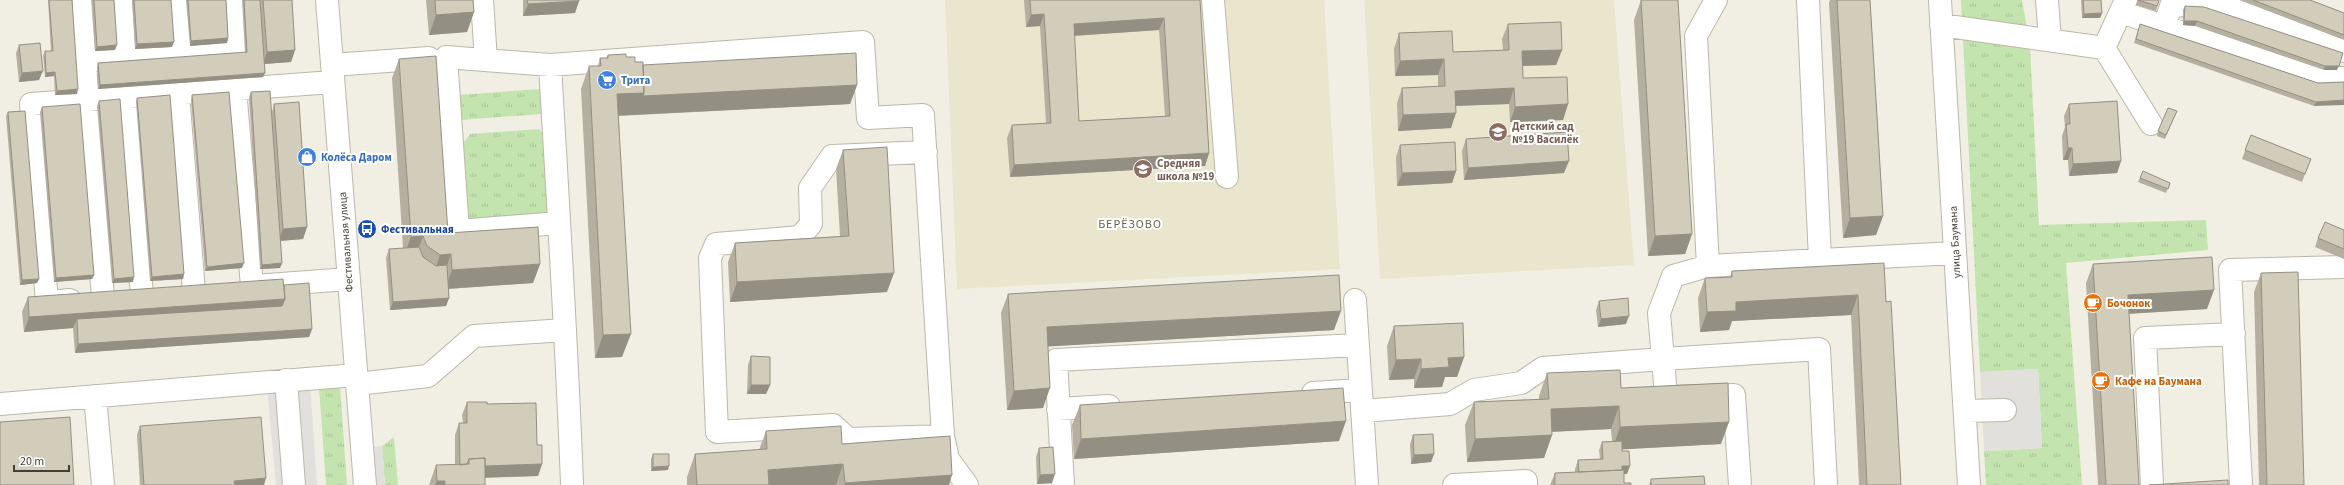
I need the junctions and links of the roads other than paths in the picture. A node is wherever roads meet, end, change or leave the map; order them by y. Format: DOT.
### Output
graph roads {
  1 [pos="80,0"];
  2 [pos="121,0"];
  3 [pos="176,0"];
  4 [pos="233,0"];
  5 [pos="327,0"];
  6 [pos="482,0"];
  7 [pos="1213,0"];
  8 [pos="1716,0"];
  9 [pos="1808,0"];
  10 [pos="1940,0"];
  11 [pos="2047,0"];
  12 [pos="2124,6"];
  13 [pos="1941,25"];
  14 [pos="2164,27"];
  15 [pos="2050,40"];
  16 [pos="2104,48"];
  17 [pos="2344,51"];
  18 [pos="180,54"];
  19 [pos="446,57"];
  20 [pos="125,58"];
  21 [pos="486,60"];
  22 [pos="84,61"];
  23 [pos="550,65"];
  24 [pos="332,74"];
  25 [pos="2344,78"];
  26 [pos="235,89"];
  27 [pos="178,94"];
  28 [pos="126,97"];
  29 [pos="88,100"];
  30 [pos="2151,124"];
  31 [pos="926,152"];
  32 [pos="1227,177"];
  33 [pos="559,223"];
  34 [pos="1955,253"];
  35 [pos="1820,259"];
  36 [pos="1708,266"];
  37 [pos="2344,267"];
  38 [pos="348,279"];
  39 [pos="252,286"];
  40 [pos="194,291"];
  41 [pos="142,295"];
  42 [pos="103,298"];
  43 [pos="1355,300"];
  44 [pos="565,330"];
  45 [pos="2234,334"];
  46 [pos="1358,345"];
  47 [pos="1663,359"];
  48 [pos="356,379"];
  49 [pos="286,380"];
  50 [pos="1290,395"];
  51 [pos="95,396"];
  52 [pos="1362,400"];
  53 [pos="0,404"];
  54 [pos="1130,405"];
  55 [pos="1058,409"];
  56 [pos="2004,410"];
  57 [pos="1965,411"];
  58 [pos="943,436"];
  59 [pos="2220,484"];
  60 [pos="2241,484"];
  61 [pos="103,485"];
  62 [pos="294,485"];
  63 [pos="365,485"];
  64 [pos="572,485"];
  65 [pos="967,485"];
  66 [pos="1062,485"];
  67 [pos="1367,485"];
  68 [pos="1454,485"];
  69 [pos="1526,485"];
  70 [pos="1740,485"];
  71 [pos="1826,485"];
  72 [pos="1969,485"];
  73 [pos="2152,485"];
  1 -- 22 [label="street"];
  2 -- 20 [label="street"];
  3 -- 18 [label="street"];
  4 -- 18 [label="street"];
  5 -- 24 [label="street, Фестивальная улица"];
  6 -- 21 [label="street"];
  7 -- 32 [label="street"];
  8 -- 36 [label="street"];
  9 -- 35 [label="street"];
  10 -- 13 [label="street, улица Баумана"];
  11 -- 15 [label="street"];
  12 -- 14 [label="street"];
  12 -- 16 [label="street"];
  13 -- 15 [label="street"];
  13 -- 34 [label="street, улица Баумана"];
  14 -- 17 [label="street"];
  14 -- 25 [label="street"];
  15 -- 16 [label="street"];
  16 -- 30 [label="street"];
  18 -- 20 [label="street"];
  19 -- 21 [label="street"];
  19 -- 24 [label="street"];
  19 -- 33 [label="street"];
  20 -- 22 [label="street"];
  21 -- 23 [label="street"];
  22 -- 29 [label="street"];
  23 -- 31 [label="street"];
  23 -- 33 [label="street"];
  24 -- 26 [label="street"];
  24 -- 38 [label="street, Фестивальная улица"];
  26 -- 27 [label="street"];
  26 -- 39 [label="street"];
  27 -- 28 [label="street"];
  27 -- 40 [label="street"];
  28 -- 29 [label="street"];
  28 -- 41 [label="street"];
  29 -- 42 [label="street"];
  29 -- 42 [label="street"];
  31 -- 58 [label="street"];
  31 -- 58 [label="street"];
  33 -- 44 [label="street"];
  34 -- 35 [label="street"];
  34 -- 57 [label="street, улица Баумана"];
  35 -- 36 [label="street"];
  36 -- 47 [label="street"];
  37 -- 45 [label="street"];
  38 -- 39 [label="street"];
  38 -- 48 [label="street, Фестивальная улица"];
  39 -- 40 [label="street"];
  40 -- 41 [label="street"];
  41 -- 42 [label="street"];
  43 -- 46 [label="street"];
  44 -- 48 [label="street"];
  44 -- 64 [label="street"];
  45 -- 60 [label="street"];
  45 -- 73 [label="street"];
  46 -- 52 [label="street"];
  46 -- 55 [label="street"];
  47 -- 52 [label="street"];
  47 -- 70 [label="street"];
  47 -- 71 [label="street"];
  48 -- 49 [label="street"];
  48 -- 63 [label="street, Фестивальная улица"];
  49 -- 51 [label="street"];
  49 -- 62 [label="street"];
  50 -- 52 [label="street"];
  51 -- 53 [label="street"];
  51 -- 61 [label="street"];
  52 -- 67 [label="street"];
  54 -- 55 [label="street"];
  55 -- 66 [label="street"];
  56 -- 57 [label="street"];
  57 -- 72 [label="street, улица Баумана"];
  58 -- 65 [label="street"];
  59 -- 60 [label="street"];
  68 -- 69 [label="street"];
}
